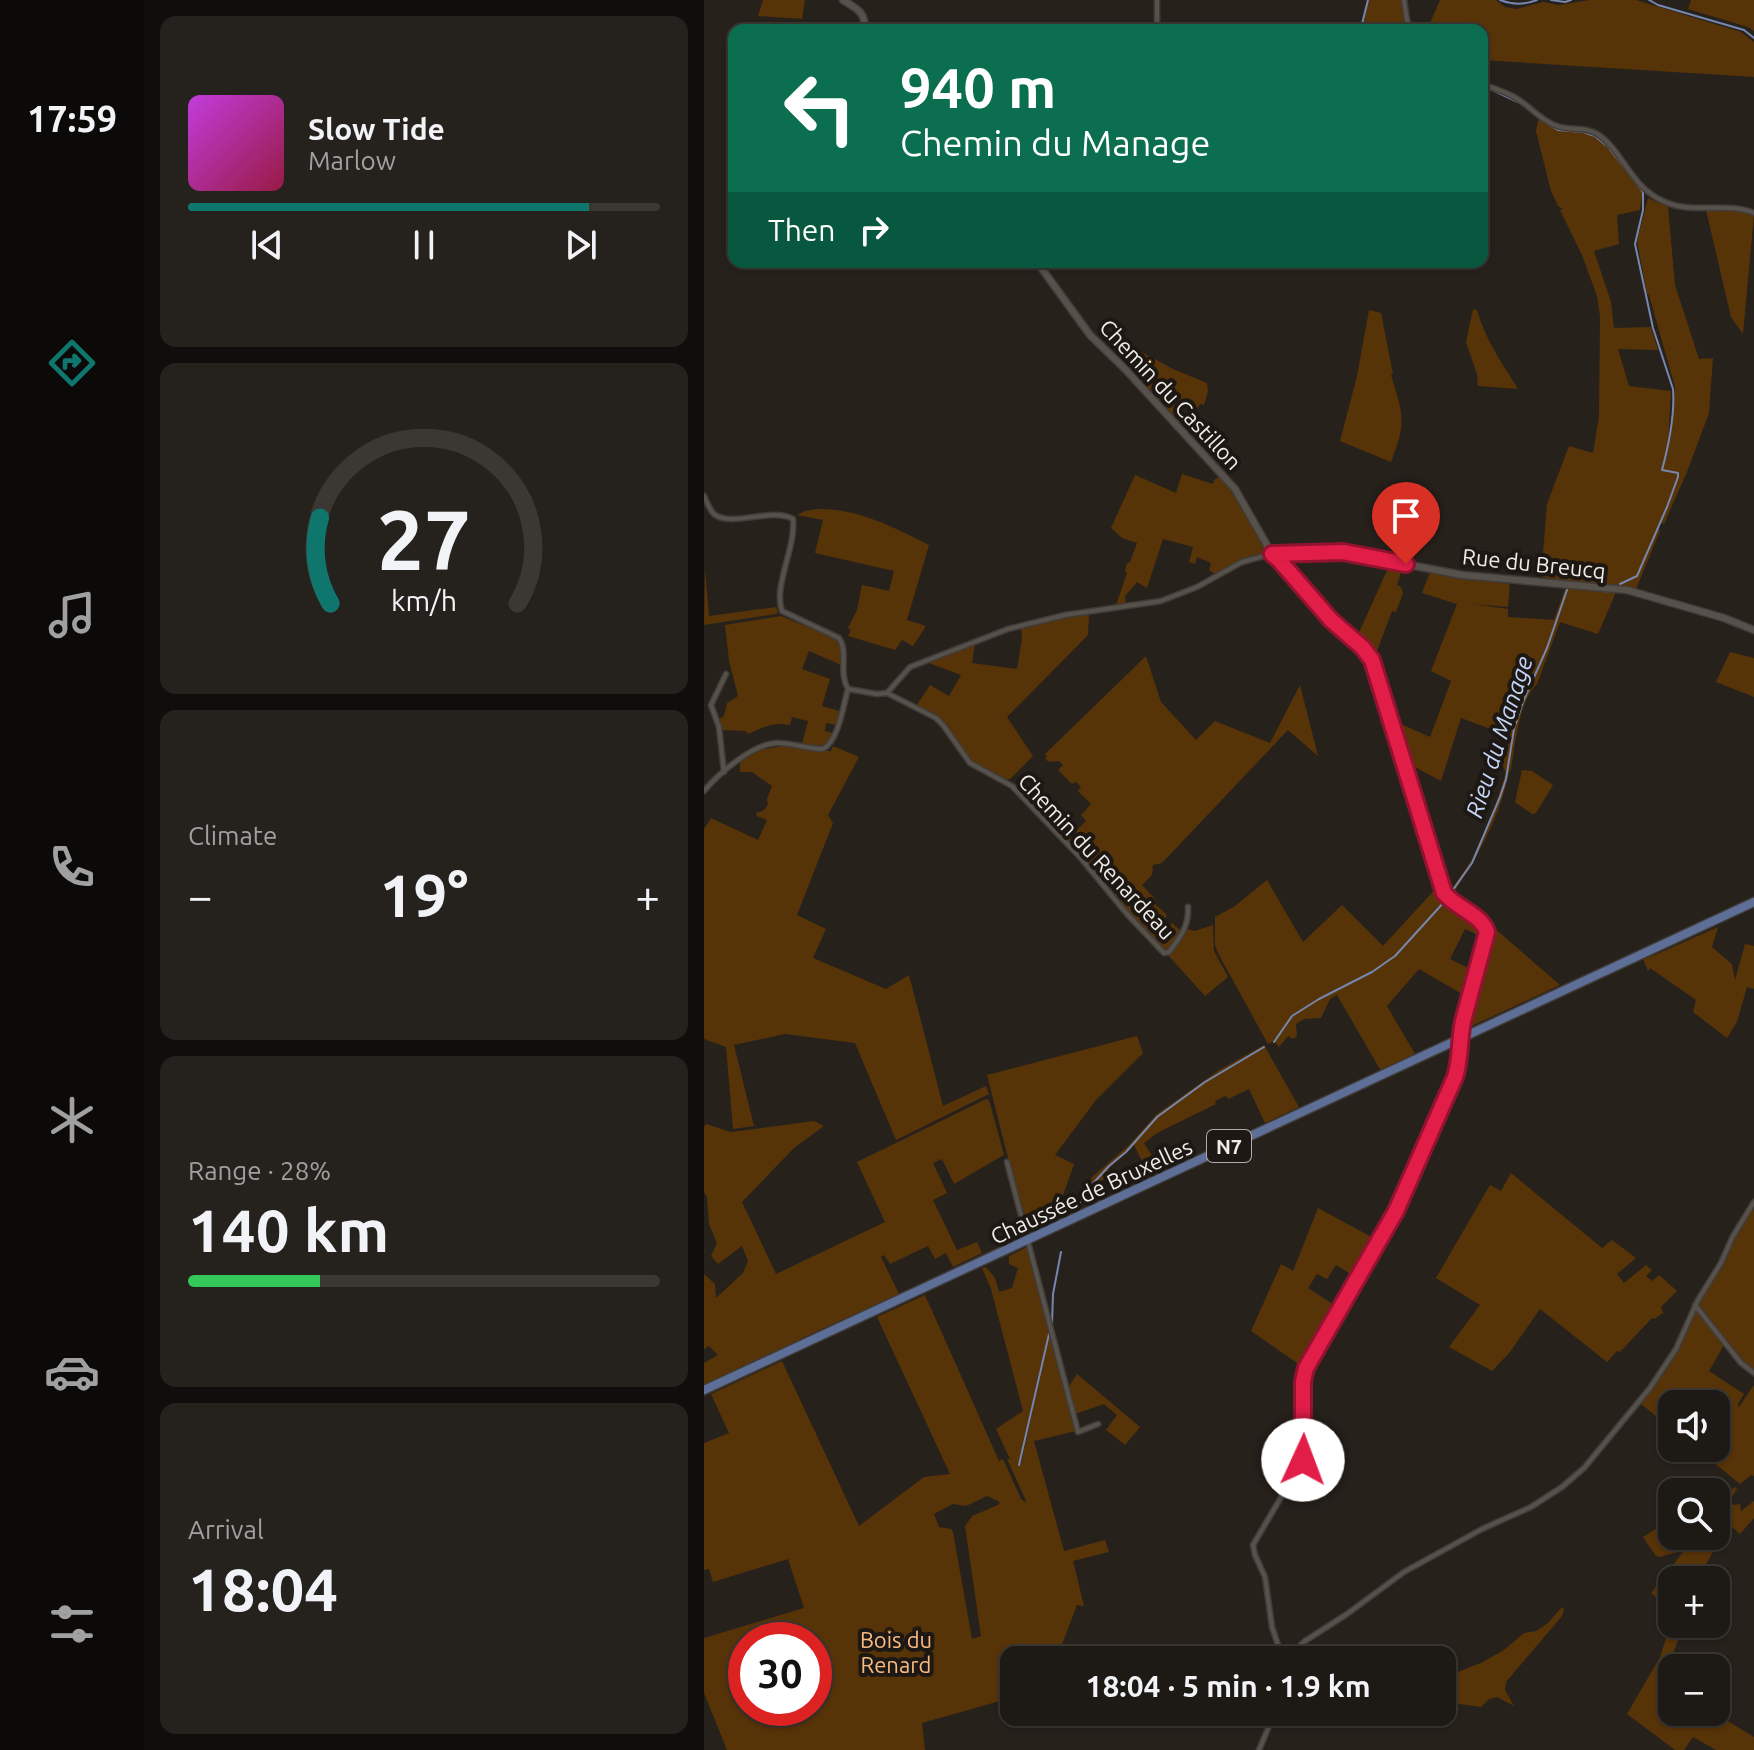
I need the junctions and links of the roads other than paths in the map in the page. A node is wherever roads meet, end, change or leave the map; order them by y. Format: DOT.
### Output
graph roads {
  1 [pos="843,0"];
  2 [pos="1157,0"];
  3 [pos="1404,0"];
  4 [pos="864,24"];
  5 [pos="1157,24"];
  6 [pos="1409,24"];
  7 [pos="1488,86"];
  8 [pos="1754,213"];
  9 [pos="1041,268"];
  10 [pos="704,496"];
  11 [pos="1272,554"];
  12 [pos="1754,630"];
  13 [pos="726,674"];
  14 [pos="848,689"];
  15 [pos="887,693"];
  16 [pos="724,772"];
  17 [pos="704,791"];
  18 [pos="1754,902"];
  19 [pos="1188,907"];
  20 [pos="1460,1038"];
  21 [pos="1007,1162"];
  22 [pos="1754,1202"];
  23 [pos="1027,1240"];
  24 [pos="1695,1305"];
  25 [pos="1754,1373"];
  26 [pos="704,1390"];
  27 [pos="1098,1424"];
  28 [pos="1279,1646"];
  29 [pos="1299,1646"];
  30 [pos="1269,1726"];
  31 [pos="1259,1750"];
  1 -- 4 [label="street"];
  2 -- 5 [label="street"];
  3 -- 6 [label="street"];
  7 -- 8 [label="street"];
  9 -- 11 [label="street, Chemin du Castillon"];
  10 -- 14 [label="street"];
  11 -- 12 [label="street, Rue du Breucq"];
  11 -- 15 [label="street, Rue du Breucq"];
  11 -- 20 [label="street"];
  13 -- 16 [label="street"];
  14 -- 15 [label="street"];
  14 -- 16 [label="street"];
  15 -- 19 [label="street, Chemin du Renardeau"];
  16 -- 17 [label="street"];
  18 -- 20 [label="main road, Chaussée de Bruxelles / N7"];
  20 -- 23 [label="main road, Chaussée de Bruxelles / N7"];
  20 -- 28 [label="street"];
  21 -- 23 [label="street"];
  22 -- 24 [label="street"];
  23 -- 26 [label="main road, Chaussée de Bruxelles / N7"];
  23 -- 27 [label="street"];
  24 -- 25 [label="street"];
  24 -- 29 [label="street"];
  30 -- 31 [label="street"];
}
